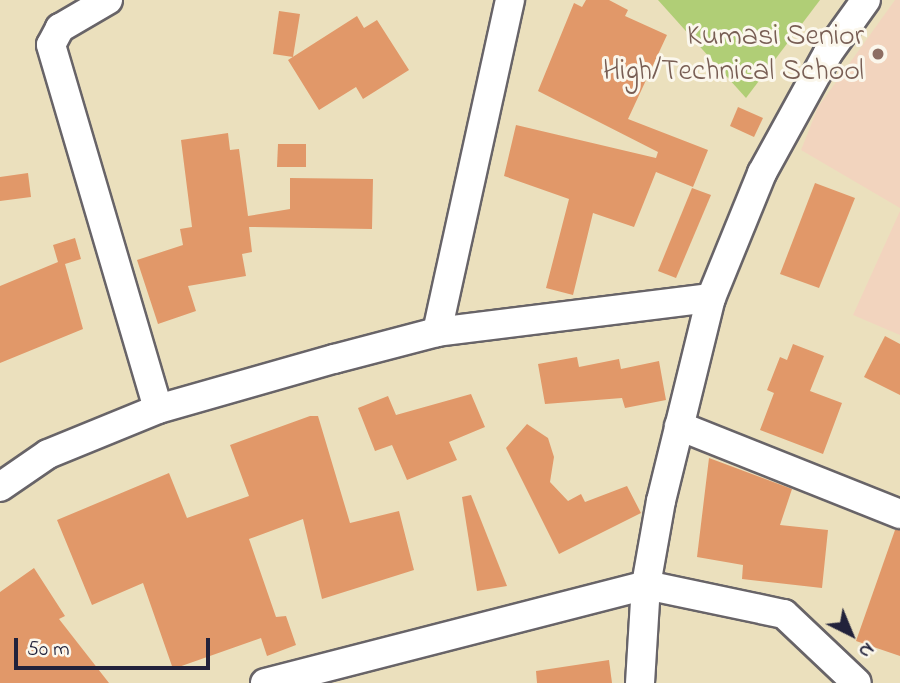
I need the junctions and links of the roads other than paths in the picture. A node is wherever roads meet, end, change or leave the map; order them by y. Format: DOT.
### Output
graph roads {
  1 [pos="108,0"];
  2 [pos="510,0"];
  3 [pos="866,0"];
  4 [pos="711,298"];
  5 [pos="437,332"];
  6 [pos="158,409"];
  7 [pos="680,426"];
  8 [pos="0,487"];
  9 [pos="900,514"];
  10 [pos="646,585"];
  11 [pos="265,683"];
  12 [pos="640,683"];
  13 [pos="857,683"];
  1 -- 6 [label="street"];
  2 -- 5 [label="street"];
  3 -- 4 [label="street"];
  4 -- 5 [label="street"];
  4 -- 7 [label="street"];
  5 -- 6 [label="street"];
  6 -- 8 [label="street"];
  7 -- 9 [label="street"];
  7 -- 10 [label="street"];
  10 -- 11 [label="street"];
  10 -- 12 [label="street"];
  10 -- 13 [label="street"];
}
